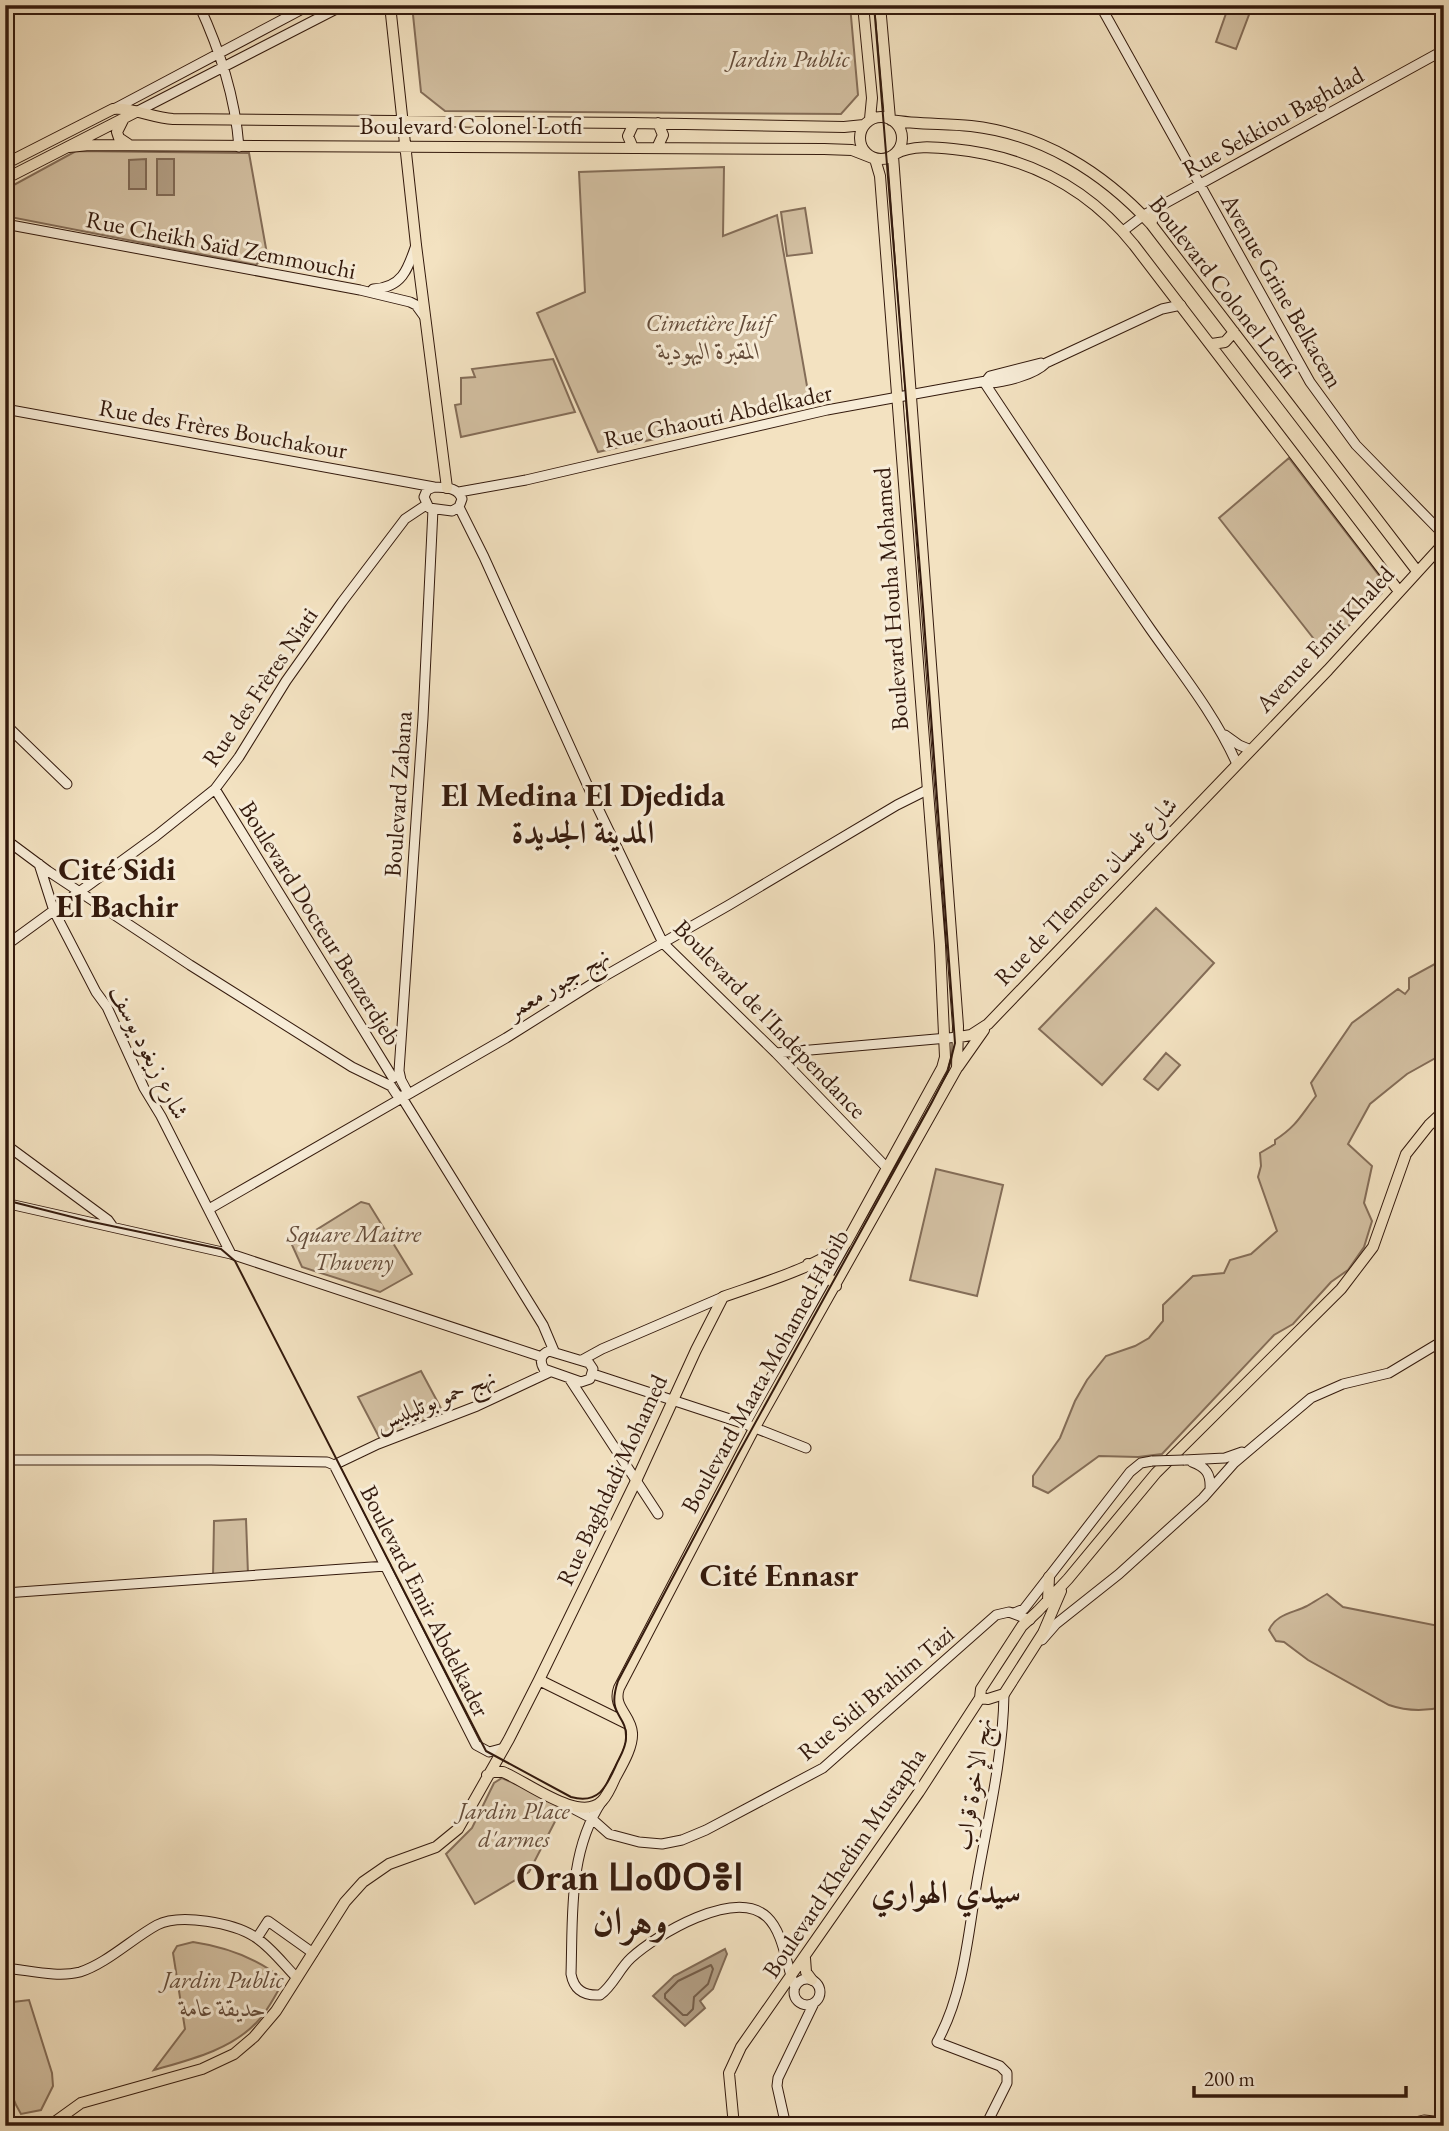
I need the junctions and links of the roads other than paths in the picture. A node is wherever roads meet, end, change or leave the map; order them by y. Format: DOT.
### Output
graph roads {
  1 [pos="199,5"];
  2 [pos="310,5"];
  3 [pos="344,5"];
  4 [pos="390,5"];
  5 [pos="863,5"];
  6 [pos="880,5"];
  7 [pos="1100,5"];
  8 [pos="1444,50"];
  9 [pos="220,52"];
  10 [pos="224,67"];
  11 [pos="113,109"];
  12 [pos="136,112"];
  13 [pos="124,118"];
  14 [pos="237,118"];
  15 [pos="891,120"];
  16 [pos="402,121"];
  17 [pos="867,122"];
  18 [pos="634,123"];
  19 [pos="658,123"];
  20 [pos="132,146"];
  21 [pos="406,146"];
  22 [pos="69,147"];
  23 [pos="239,147"];
  24 [pos="633,148"];
  25 [pos="657,148"];
  26 [pos="894,155"];
  27 [pos="872,158"];
  28 [pos="5,164"];
  29 [pos="5,179"];
  30 [pos="1199,186"];
  31 [pos="1156,209"];
  32 [pos="1143,215"];
  33 [pos="5,224"];
  34 [pos="1151,224"];
  35 [pos="1123,231"];
  36 [pos="416,244"];
  37 [pos="360,290"];
  38 [pos="1174,296"];
  39 [pos="1181,305"];
  40 [pos="1162,309"];
  41 [pos="424,316"];
  42 [pos="1234,331"];
  43 [pos="1242,343"];
  44 [pos="1212,344"];
  45 [pos="1222,358"];
  46 [pos="985,382"];
  47 [pos="909,395"];
  48 [pos="896,398"];
  49 [pos="5,409"];
  50 [pos="434,487"];
  51 [pos="447,488"];
  52 [pos="459,492"];
  53 [pos="429,507"];
  54 [pos="459,508"];
  55 [pos="1444,535"];
  56 [pos="1444,543"];
  57 [pos="1417,571"];
  58 [pos="1398,590"];
  59 [pos="5,724"];
  60 [pos="1223,733"];
  61 [pos="1251,750"];
  62 [pos="1237,764"];
  63 [pos="67,784"];
  64 [pos="215,789"];
  65 [pos="927,790"];
  66 [pos="5,839"];
  67 [pos="39,864"];
  68 [pos="80,891"];
  69 [pos="54,911"];
  70 [pos="663,943"];
  71 [pos="5,946"];
  72 [pos="988,1024"];
  73 [pos="959,1037"];
  74 [pos="945,1039"];
  75 [pos="776,1053"];
  76 [pos="957,1068"];
  77 [pos="396,1074"];
  78 [pos="380,1081"];
  79 [pos="403,1096"];
  80 [pos="1444,1111"];
  81 [pos="5,1144"];
  82 [pos="887,1168"];
  83 [pos="5,1203"];
  84 [pos="209,1209"];
  85 [pos="113,1227"];
  86 [pos="846,1243"];
  87 [pos="231,1254"];
  88 [pos="808,1264"];
  89 [pos="827,1275"];
  90 [pos="836,1286"];
  91 [pos="723,1297"];
  92 [pos="1444,1340"];
  93 [pos="554,1351"];
  94 [pos="542,1357"];
  95 [pos="582,1360"];
  96 [pos="550,1372"];
  97 [pos="593,1374"];
  98 [pos="569,1378"];
  99 [pos="674,1400"];
  100 [pos="750,1425"];
  101 [pos="1253,1446"];
  102 [pos="806,1448"];
  103 [pos="5,1460"];
  104 [pos="1184,1460"];
  105 [pos="334,1465"];
  106 [pos="636,1481"];
  107 [pos="1210,1489"];
  108 [pos="658,1514"];
  109 [pos="386,1566"];
  110 [pos="1049,1577"];
  111 [pos="1068,1579"];
  112 [pos="5,1593"];
  113 [pos="1048,1601"];
  114 [pos="1014,1614"];
  115 [pos="1030,1620"];
  116 [pos="1033,1650"];
  117 [pos="539,1680"];
  118 [pos="1004,1695"];
  119 [pos="980,1698"];
  120 [pos="630,1725"];
  121 [pos="504,1748"];
  122 [pos="487,1775"];
  123 [pos="602,1801"];
  124 [pos="568,1805"];
  125 [pos="591,1818"];
  126 [pos="257,1938"];
  127 [pos="313,1953"];
  128 [pos="805,1958"];
  129 [pos="5,1968"];
  130 [pos="297,1978"];
  131 [pos="808,1979"];
  132 [pos="793,1982"];
  133 [pos="814,2003"];
  134 [pos="802,2004"];
  135 [pos="806,2024"];
  136 [pos="1444,2122"];
  137 [pos="988,2123"];
  138 [pos="49,2126"];
  139 [pos="734,2126"];
  140 [pos="786,2126"];
  141 [pos="1294,2126"];
  142 [pos="1304,2126"];
  143 [pos="1398,2126"];
  1 -- 9 [label="main road"];
  2 -- 9 [label="main road"];
  3 -- 10 [label="main road"];
  4 -- 16 [label="main road"];
  5 -- 17 [label="main road"];
  6 -- 15 [label="main road"];
  7 -- 30 [label="main road, Avenue Grine Belkacem"];
  8 -- 30 [label="main road, Rue Sekkiou Baghdad"];
  9 -- 10 [label="main road"];
  9 -- 11 [label="main road"];
  10 -- 12 [label="main road"];
  10 -- 14 [label="main road"];
  11 -- 12 [label="main road, Boulevard Colonel Lotfi"];
  11 -- 28 [label="main road"];
  12 -- 13 [label="main road"];
  12 -- 14 [label="main road, Boulevard Colonel Lotfi"];
  13 -- 20 [label="main road"];
  13 -- 22 [label="main road"];
  14 -- 16 [label="main road, Boulevard Colonel Lotfi"];
  14 -- 23 [label="main road"];
  15 -- 17 [label="main road"];
  15 -- 26 [label="main road"];
  15 -- 32 [label="main road, Boulevard Colonel Lotfi"];
  16 -- 18 [label="main road, Boulevard Colonel Lotfi"];
  16 -- 21 [label="main road"];
  17 -- 19 [label="main road, Boulevard Colonel Lotfi"];
  17 -- 27 [label="main road"];
  18 -- 19 [label="main road, Boulevard Colonel Lotfi"];
  18 -- 24 [label="main road"];
  19 -- 25 [label="main road"];
  20 -- 22 [label="main road, Boulevard Colonel Lotfi"];
  20 -- 23 [label="main road, Boulevard Colonel Lotfi"];
  21 -- 23 [label="main road, Boulevard Colonel Lotfi"];
  21 -- 24 [label="main road, Boulevard Colonel Lotfi"];
  21 -- 36 [label="main road"];
  22 -- 29 [label="main road"];
  24 -- 25 [label="main road, Boulevard Colonel Lotfi"];
  25 -- 27 [label="main road, Boulevard Colonel Lotfi"];
  26 -- 27 [label="main road"];
  26 -- 35 [label="main road, Boulevard Colonel Lotfi"];
  26 -- 47 [label="main road, Boulevard Houha Mohamed"];
  27 -- 48 [label="main road, Boulevard Houha Mohamed"];
  30 -- 31 [label="main road, Rue Sekkiou Baghdad"];
  30 -- 55 [label="main road, Avenue Grine Belkacem"];
  31 -- 32 [label="main road, Rue Sekkiou Baghdad"];
  31 -- 34 [label="main road"];
  32 -- 34 [label="main road, Boulevard Colonel Lotfi"];
  32 -- 35 [label="main road, Rue Sekkiou Baghdad"];
  33 -- 37 [label="main road, Rue Cheikh Saïd Zemmouchi"];
  34 -- 42 [label="main road, Boulevard Colonel Lotfi"];
  35 -- 38 [label="main road, Boulevard Colonel Lotfi"];
  36 -- 37 [label="main road"];
  36 -- 41 [label="main road"];
  37 -- 41 [label="main road, Rue Cheikh Saïd Zemmouchi"];
  38 -- 39 [label="main road, Boulevard Colonel Lotfi"];
  38 -- 40 [label="main road, Rue Ghaouti Abdelkader"];
  39 -- 40 [label="main road, Rue Ghaouti Abdelkader"];
  39 -- 44 [label="main road, Boulevard Colonel Lotfi"];
  40 -- 46 [label="main road, Rue Ghaouti Abdelkader"];
  41 -- 51 [label="main road"];
  42 -- 43 [label="main road, Boulevard Colonel Lotfi"];
  42 -- 44 [label="main road"];
  43 -- 45 [label="main road"];
  43 -- 57 [label="main road, Boulevard Colonel Lotfi"];
  44 -- 45 [label="main road, Boulevard Colonel Lotfi"];
  45 -- 58 [label="main road, Boulevard Colonel Lotfi"];
  46 -- 47 [label="main road, Rue Ghaouti Abdelkader"];
  46 -- 60 [label="main road"];
  47 -- 48 [label="main road, Rue Ghaouti Abdelkader"];
  47 -- 73 [label="main road, Boulevard Houha Mohamed"];
  48 -- 52 [label="main road, Rue Ghaouti Abdelkader"];
  48 -- 65 [label="main road, Boulevard Houha Mohamed"];
  49 -- 50 [label="main road, Rue des Frères Bouchakour"];
  50 -- 51 [label="main road, Rue des Frères Bouchakour"];
  50 -- 53 [label="main road"];
  51 -- 52 [label="main road, Rue des Frères Bouchakour"];
  52 -- 54 [label="main road"];
  53 -- 54 [label="main road"];
  53 -- 64 [label="main road, Rue des Frères Niati"];
  53 -- 77 [label="main road, Boulevard Zabana"];
  54 -- 70 [label="main road, Boulevard de l'Indépendance"];
  56 -- 57 [label="main road, Avenue Emir Khaled"];
  57 -- 58 [label="main road, Avenue Emir Khaled"];
  58 -- 61 [label="main road, Avenue Emir Khaled"];
  59 -- 63 [label="main road"];
  60 -- 61 [label="main road"];
  60 -- 62 [label="main road"];
  61 -- 62 [label="main road, Avenue Emir Khaled"];
  62 -- 72 [label="main road, Rue de Tlemcen شارع تلمسان"];
  64 -- 68 [label="main road, Rue des Frères Niati"];
  64 -- 77 [label="main road, Boulevard Docteur Benzerdjeb"];
  65 -- 70 [label="main road, نهج جبور معمر"];
  65 -- 74 [label="main road, Boulevard Houha Mohamed"];
  66 -- 67 [label="main road"];
  67 -- 68 [label="main road"];
  67 -- 69 [label="main road, شارع زيغود يوسف"];
  68 -- 69 [label="main road, Rue des Frères Niati"];
  68 -- 78 [label="main road"];
  69 -- 71 [label="main road, Rue des Frères Niati"];
  69 -- 84 [label="main road, شارع زيغود يوسف"];
  70 -- 75 [label="main road, Boulevard de l'Indépendance"];
  70 -- 79 [label="main road, نهج جبور معمر"];
  72 -- 73 [label="main road, Rue de Tlemcen شارع تلمسان"];
  72 -- 76 [label="main road"];
  73 -- 74 [label="main road"];
  73 -- 76 [label="main road, Boulevard Maata Mohamed Habib"];
  74 -- 75 [label="main road"];
  74 -- 82 [label="main road, Boulevard Maata Mohamed Habib"];
  75 -- 82 [label="main road, Boulevard de l'Indépendance"];
  76 -- 90 [label="main road, Boulevard Maata Mohamed Habib"];
  77 -- 78 [label="main road"];
  77 -- 79 [label="main road, Boulevard Docteur Benzerdjeb"];
  78 -- 79 [label="main road"];
  79 -- 84 [label="main road, نهج جبور معمر"];
  79 -- 93 [label="main road"];
  80 -- 111 [label="main road"];
  81 -- 85 [label="main road"];
  82 -- 86 [label="main road, Boulevard Maata Mohamed Habib"];
  83 -- 85 [label="main road"];
  84 -- 87 [label="main road, شارع زيغود يوسف"];
  85 -- 87 [label="main road"];
  86 -- 88 [label="main road"];
  86 -- 89 [label="main road, Boulevard Maata Mohamed Habib"];
  87 -- 94 [label="main road"];
  88 -- 89 [label="main road"];
  88 -- 91 [label="main road"];
  89 -- 90 [label="main road"];
  89 -- 100 [label="main road, Boulevard Maata Mohamed Habib"];
  90 -- 100 [label="main road, Boulevard Maata Mohamed Habib"];
  91 -- 95 [label="main road"];
  91 -- 99 [label="main road, Rue Baghdadi Mohamed"];
  92 -- 101 [label="main road"];
  93 -- 94 [label="main road"];
  93 -- 95 [label="main road"];
  94 -- 96 [label="main road"];
  95 -- 97 [label="main road"];
  96 -- 98 [label="main road"];
  96 -- 105 [label="main road, نهج حمو بوتليليس"];
  97 -- 98 [label="main road"];
  97 -- 99 [label="main road"];
  98 -- 106 [label="main road"];
  99 -- 100 [label="main road"];
  99 -- 106 [label="main road, Rue Baghdadi Mohamed"];
  100 -- 102 [label="main road"];
  100 -- 120 [label="main road, Boulevard Maata Mohamed Habib"];
  101 -- 104 [label="main road"];
  101 -- 107 [label="main road"];
  103 -- 105 [label="main road"];
  104 -- 107 [label="main road"];
  104 -- 110 [label="main road, bridge"];
  105 -- 109 [label="main road, Boulevard Emir Abdelkader"];
  106 -- 108 [label="main road"];
  106 -- 117 [label="main road, Rue Baghdadi Mohamed"];
  107 -- 116 [label="main road"];
  109 -- 112 [label="main road"];
  109 -- 121 [label="main road, Boulevard Emir Abdelkader"];
  110 -- 113 [label="main road"];
  110 -- 114 [label="main road"];
  111 -- 113 [label="main road, Boulevard Khedim Mustapha"];
  111 -- 116 [label="main road"];
  113 -- 115 [label="main road, Boulevard Khedim Mustapha"];
  114 -- 115 [label="main road"];
  114 -- 125 [label="main road, Rue Sidi Brahim Tazi"];
  115 -- 119 [label="main road, Boulevard Khedim Mustapha"];
  116 -- 118 [label="main road"];
  117 -- 120 [label="main road"];
  117 -- 121 [label="main road, Rue Baghdadi Mohamed"];
  118 -- 119 [label="main road"];
  118 -- 137 [label="main road, نهج الإخوة قراب"];
  119 -- 128 [label="main road, Boulevard Khedim Mustapha"];
  120 -- 123 [label="main road"];
  121 -- 122 [label="main road, Rue Baghdadi Mohamed"];
  122 -- 124 [label="main road"];
  122 -- 127 [label="main road, Rue Baghdadi Mohamed"];
  123 -- 124 [label="main road"];
  123 -- 125 [label="main road"];
  124 -- 125 [label="main road, Rue Sidi Brahim Tazi"];
  125 -- 132 [label="main road"];
  126 -- 127 [label="main road"];
  126 -- 129 [label="main road"];
  126 -- 130 [label="main road"];
  127 -- 130 [label="main road, Rue Baghdadi Mohamed"];
  128 -- 131 [label="main road"];
  128 -- 132 [label="main road, Boulevard Khedim Mustapha"];
  130 -- 138 [label="main road, Rue Baghdadi Mohamed"];
  131 -- 132 [label="main road"];
  131 -- 133 [label="main road"];
  132 -- 134 [label="main road"];
  132 -- 139 [label="main road, Boulevard Khedim Mustapha"];
  133 -- 134 [label="main road"];
  133 -- 135 [label="main road"];
  134 -- 135 [label="main road"];
  135 -- 140 [label="main road"];
  136 -- 143 [label="main road"];
  141 -- 142 [label="main road"];
}
